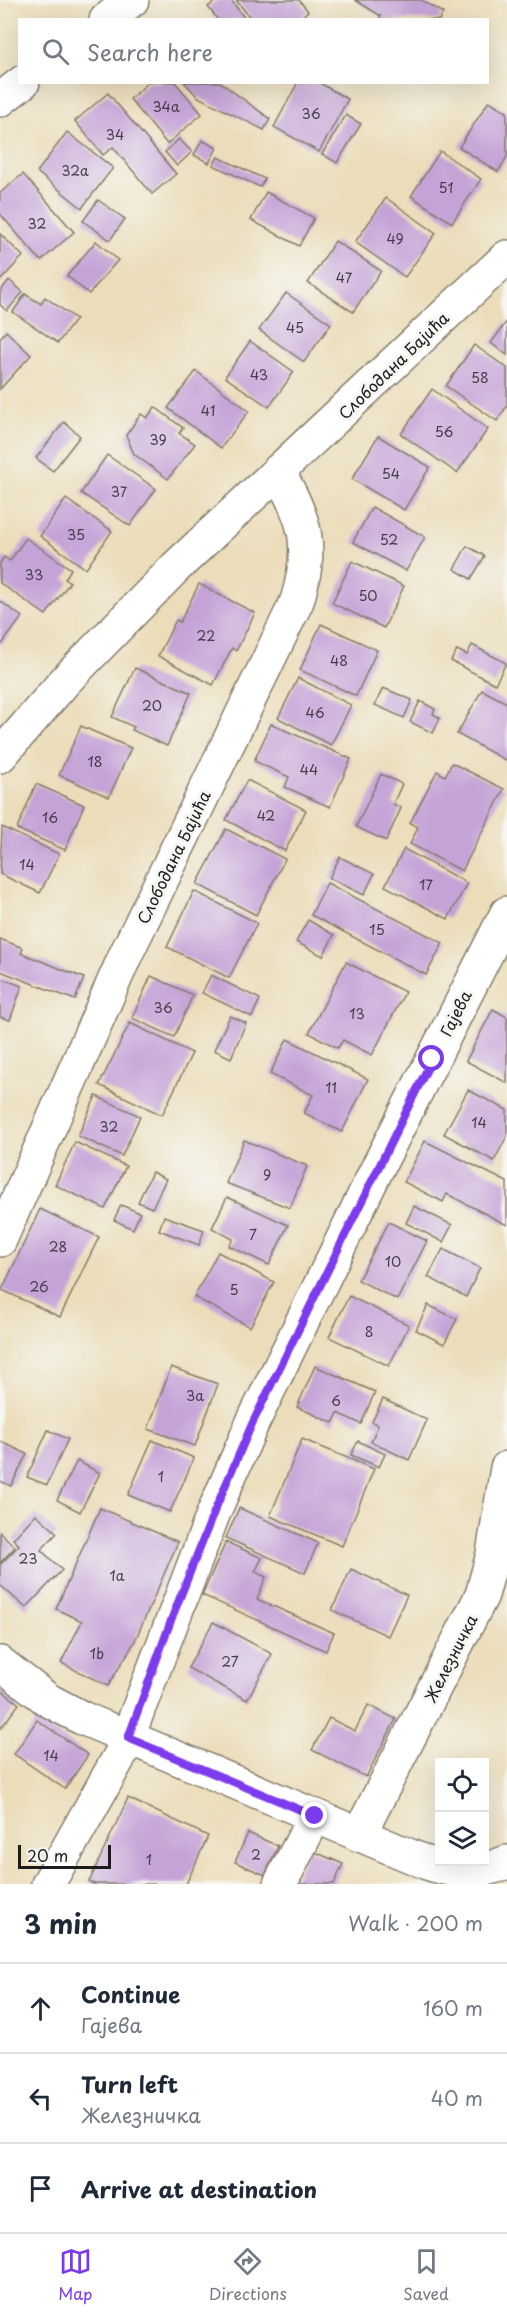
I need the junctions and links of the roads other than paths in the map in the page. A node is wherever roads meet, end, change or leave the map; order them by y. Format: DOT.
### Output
graph roads {
  1 [pos="132,0"];
  2 [pos="109,18"];
  3 [pos="20,84"];
  4 [pos="0,100"];
  5 [pos="507,257"];
  6 [pos="278,471"];
  7 [pos="0,756"];
  8 [pos="507,914"];
  9 [pos="0,1240"];
  10 [pos="507,1468"];
  11 [pos="0,1663"];
  12 [pos="128,1738"];
  13 [pos="315,1816"];
  14 [pos="359,1835"];
  15 [pos="504,1870"];
  16 [pos="460,1878"];
  17 [pos="48,1884"];
  18 [pos="280,1884"];
  1 -- 2 [label="street"];
  3 -- 4 [label="street"];
  5 -- 6 [label="street, Слободана Бајића"];
  6 -- 7 [label="street, Слободана Бајића"];
  6 -- 9 [label="street, Слободана Бајића"];
  8 -- 12 [label="street, Гајева"];
  10 -- 14 [label="street, Железничка"];
  11 -- 12 [label="street"];
  12 -- 13 [label="street"];
  12 -- 17 [label="street, Гајева"];
  13 -- 14 [label="street"];
  13 -- 18 [label="street"];
  14 -- 16 [label="street"];
  15 -- 16 [label="street"];
}
